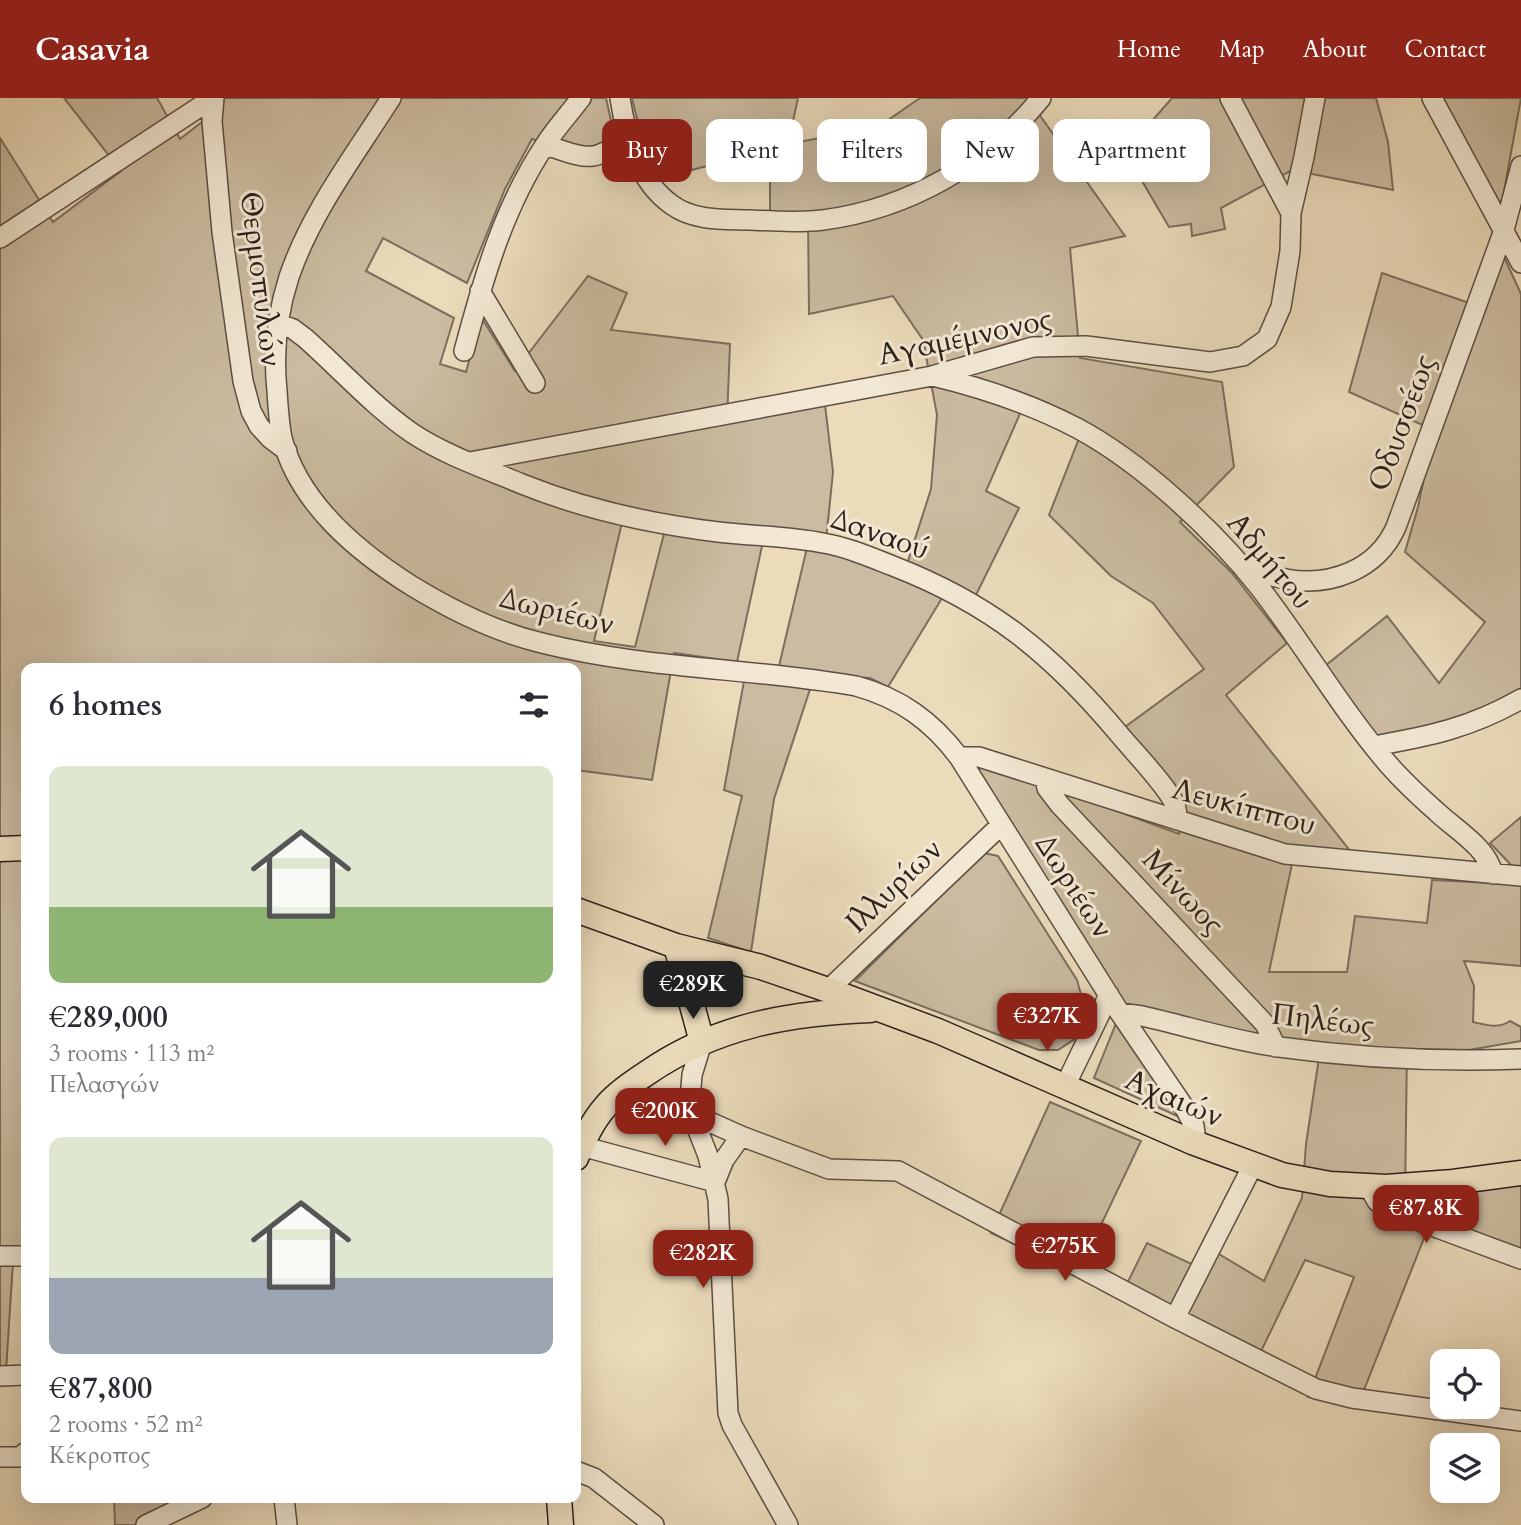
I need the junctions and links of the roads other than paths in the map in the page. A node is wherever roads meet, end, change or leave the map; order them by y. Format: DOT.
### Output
graph roads {
  1 [pos="214,98"];
  2 [pos="391,98"];
  3 [pos="581,98"];
  4 [pos="620,98"];
  5 [pos="1041,98"];
  6 [pos="1230,98"];
  7 [pos="1315,98"];
  8 [pos="1432,98"];
  9 [pos="624,119"];
  10 [pos="545,145"];
  11 [pos="602,154"];
  12 [pos="1521,166"];
  13 [pos="649,182"];
  14 [pos="1291,213"];
  15 [pos="1504,230"];
  16 [pos="0,238"];
  17 [pos="1521,263"];
  18 [pos="480,291"];
  19 [pos="278,323"];
  20 [pos="464,351"];
  21 [pos="932,376"];
  22 [pos="535,383"];
  23 [pos="287,452"];
  24 [pos="470,462"];
  25 [pos="1238,563"];
  26 [pos="1521,699"];
  27 [pos="1374,746"];
  28 [pos="959,757"];
  29 [pos="1045,779"];
  30 [pos="1177,820"];
  31 [pos="1000,825"];
  32 [pos="21,848"];
  33 [pos="0,849"];
  34 [pos="1493,874"];
  35 [pos="1521,876"];
  36 [pos="581,911"];
  37 [pos="676,946"];
  38 [pos="828,990"];
  39 [pos="1109,995"];
  40 [pos="882,1010"];
  41 [pos="1121,1013"];
  42 [pos="702,1042"];
  43 [pos="1276,1047"];
  44 [pos="1521,1059"];
  45 [pos="1065,1086"];
  46 [pos="624,1090"];
  47 [pos="692,1114"];
  48 [pos="741,1136"];
  49 [pos="1192,1142"];
  50 [pos="581,1148"];
  51 [pos="581,1152"];
  52 [pos="1253,1165"];
  53 [pos="1521,1173"];
  54 [pos="715,1182"];
  55 [pos="1369,1187"];
  56 [pos="0,1256"];
  57 [pos="21,1256"];
  58 [pos="1521,1259"];
  59 [pos="1175,1318"];
  60 [pos="21,1375"];
  61 [pos="0,1376"];
  62 [pos="1521,1421"];
  63 [pos="21,1456"];
  64 [pos="0,1457"];
  65 [pos="581,1473"];
  66 [pos="192,1503"];
  67 [pos="285,1503"];
  68 [pos="559,1503"];
  69 [pos="146,1525"];
  70 [pos="287,1525"];
  71 [pos="561,1525"];
  72 [pos="654,1525"];
  73 [pos="788,1525"];
  1 -- 16 [label="street"];
  1 -- 23 [label="street, Θερμοπυλών"];
  2 -- 19 [label="street, Δωριέων"];
  3 -- 10 [label="street"];
  4 -- 9 [label="street"];
  5 -- 13 [label="street"];
  6 -- 14 [label="street"];
  7 -- 14 [label="street, Αγαμέμνονος"];
  8 -- 15 [label="street"];
  10 -- 11 [label="street"];
  10 -- 18 [label="street"];
  12 -- 15 [label="street, Οδυσσέως"];
  14 -- 21 [label="street, Αγαμέμνονος"];
  15 -- 17 [label="street"];
  15 -- 25 [label="street, Οδυσσέως"];
  18 -- 20 [label="street"];
  18 -- 22 [label="street"];
  19 -- 23 [label="street, Δωριέων"];
  19 -- 24 [label="street, Δαναού"];
  21 -- 24 [label="street, Αγαμέμνονος"];
  21 -- 25 [label="street, Αδμήτου"];
  23 -- 28 [label="street, Δωριέων"];
  24 -- 30 [label="street, Δαναού"];
  25 -- 27 [label="street, Αδμήτου"];
  26 -- 27 [label="street"];
  27 -- 34 [label="street, Αδμήτου"];
  28 -- 29 [label="street, Λευκίππου"];
  28 -- 31 [label="street, Δωριέων"];
  29 -- 30 [label="street, Λευκίππου"];
  29 -- 43 [label="street, Μίνωος"];
  30 -- 34 [label="street, Λευκίππου"];
  31 -- 38 [label="street, Ιλλυρίων"];
  31 -- 39 [label="street, Δωριέων"];
  32 -- 33 [label="main road"];
  34 -- 35 [label="street, Λευκίππου"];
  36 -- 37 [label="main road"];
  37 -- 38 [label="main road"];
  37 -- 42 [label="main road"];
  38 -- 40 [label="main road"];
  39 -- 41 [label="street, Δωριέων"];
  39 -- 45 [label="street"];
  40 -- 42 [label="main road, Αχαιών"];
  40 -- 45 [label="main road, Αχαιών"];
  41 -- 43 [label="street, Πηλέως"];
  41 -- 49 [label="street, Δωριέων"];
  42 -- 46 [label="main road, Αχαιών"];
  42 -- 47 [label="street"];
  43 -- 44 [label="street, Πηλέως"];
  45 -- 49 [label="main road, Αχαιών"];
  46 -- 47 [label="street"];
  46 -- 50 [label="main road, Αχαιών"];
  47 -- 48 [label="street"];
  47 -- 54 [label="street"];
  48 -- 54 [label="street"];
  48 -- 59 [label="street"];
  49 -- 52 [label="main road, Αχαιών"];
  51 -- 54 [label="street"];
  52 -- 55 [label="main road, Αχαιών"];
  52 -- 59 [label="street"];
  53 -- 55 [label="main road, Αχαιών"];
  54 -- 73 [label="street"];
  55 -- 58 [label="street"];
  56 -- 57 [label="street"];
  59 -- 62 [label="street"];
  60 -- 61 [label="street"];
  63 -- 64 [label="street"];
  65 -- 72 [label="street"];
  66 -- 69 [label="street"];
  67 -- 70 [label="street"];
  68 -- 71 [label="main road"];
}
